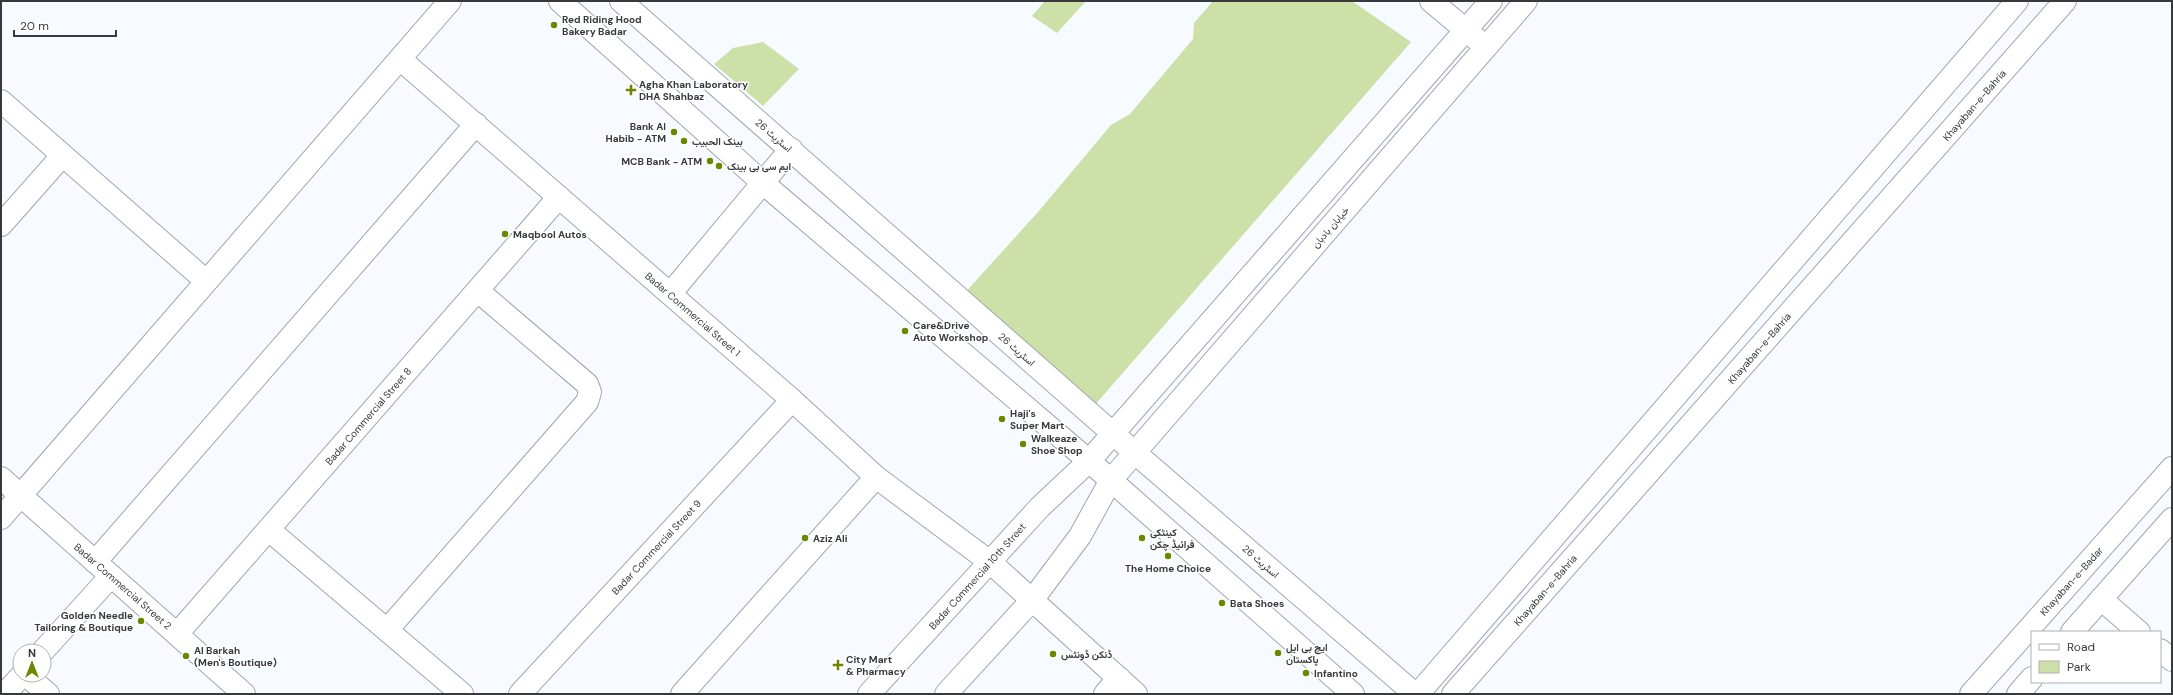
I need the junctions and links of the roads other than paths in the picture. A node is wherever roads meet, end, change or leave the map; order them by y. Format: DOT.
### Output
graph roads {
  1 [pos="450,1"];
  2 [pos="560,1"];
  3 [pos="621,1"];
  4 [pos="1431,1"];
  5 [pos="1492,1"];
  6 [pos="1526,1"];
  7 [pos="2017,1"];
  8 [pos="2065,1"];
  9 [pos="1466,31"];
  10 [pos="1486,47"];
  11 [pos="400,59"];
  12 [pos="1,101"];
  13 [pos="476,124"];
  14 [pos="791,149"];
  15 [pos="62,156"];
  16 [pos="763,183"];
  17 [pos="559,197"];
  18 [pos="1,224"];
  19 [pos="206,281"];
  20 [pos="478,291"];
  21 [pos="670,294"];
  22 [pos="792,400"];
  23 [pos="1113,433"];
  24 [pos="1134,452"];
  25 [pos="1089,461"];
  26 [pos="2172,468"];
  27 [pos="876,477"];
  28 [pos="1,478"];
  29 [pos="1111,480"];
  30 [pos="21,496"];
  31 [pos="1,518"];
  32 [pos="2172,519"];
  33 [pos="269,530"];
  34 [pos="95,562"];
  35 [pos="990,562"];
  36 [pos="111,576"];
  37 [pos="1033,599"];
  38 [pos="2101,599"];
  39 [pos="387,630"];
  40 [pos="2073,631"];
  41 [pos="2139,631"];
  42 [pos="177,634"];
  43 [pos="50,643"];
  44 [pos="2161,651"];
  45 [pos="2172,660"];
  46 [pos="1119,678"];
  47 [pos="2031,679"];
  48 [pos="15,683"];
  49 [pos="35,683"];
  50 [pos="5,694"];
  51 [pos="48,694"];
  52 [pos="244,694"];
  53 [pos="462,694"];
  54 [pos="520,694"];
  55 [pos="682,694"];
  56 [pos="869,694"];
  57 [pos="946,694"];
  58 [pos="1105,694"];
  59 [pos="1136,694"];
  60 [pos="1353,694"];
  61 [pos="1416,694"];
  62 [pos="1453,694"];
  63 [pos="1971,694"];
  64 [pos="2018,694"];
  1 -- 11 [label="street"];
  2 -- 16 [label="street"];
  3 -- 14 [label="street, اسٹریٹ 26"];
  4 -- 9 [label="street"];
  5 -- 9 [label="street"];
  6 -- 10 [label="street, خیابان بادبان"];
  7 -- 61 [label="street"];
  8 -- 62 [label="street, Khayaban-e-Bahria"];
  9 -- 10 [label="street"];
  9 -- 23 [label="street"];
  10 -- 24 [label="street, خیابان بادبان"];
  11 -- 13 [label="street, Badar Commercial Street 1"];
  11 -- 19 [label="street"];
  12 -- 15 [label="street"];
  13 -- 17 [label="street, Badar Commercial Street 1"];
  13 -- 34 [label="street"];
  14 -- 16 [label="street"];
  14 -- 23 [label="street, اسٹریٹ 26"];
  15 -- 18 [label="street"];
  15 -- 19 [label="street"];
  16 -- 21 [label="street"];
  16 -- 25 [label="street"];
  17 -- 20 [label="street, Badar Commercial Street 8"];
  17 -- 21 [label="street, Badar Commercial Street 1"];
  19 -- 30 [label="street"];
  20 -- 33 [label="street, Badar Commercial Street 8"];
  20 -- 39 [label="street"];
  21 -- 22 [label="street, Badar Commercial Street 1"];
  22 -- 27 [label="street, Badar Commercial Street 1"];
  22 -- 54 [label="street, Badar Commercial Street 9"];
  23 -- 24 [label="street, اسٹریٹ 26"];
  23 -- 25 [label="street, Badar Commercial 10th Street"];
  24 -- 29 [label="street, خیابان بادبان"];
  24 -- 61 [label="street, اسٹریٹ 26"];
  25 -- 29 [label="street"];
  25 -- 35 [label="street, Badar Commercial 10th Street"];
  26 -- 63 [label="street, Khayaban-e-Badar"];
  27 -- 35 [label="street, Badar Commercial Street 1"];
  27 -- 55 [label="street"];
  28 -- 30 [label="street, Badar Commercial Street 2"];
  29 -- 37 [label="street"];
  29 -- 60 [label="street"];
  30 -- 31 [label="street"];
  30 -- 34 [label="street, Badar Commercial Street 2"];
  32 -- 38 [label="street"];
  33 -- 39 [label="street"];
  33 -- 42 [label="street, Badar Commercial Street 8"];
  34 -- 36 [label="street, Badar Commercial Street 2"];
  35 -- 37 [label="street, Badar Commercial Street 1"];
  35 -- 56 [label="street, Badar Commercial 10th Street"];
  36 -- 42 [label="street, Badar Commercial Street 2"];
  36 -- 43 [label="street"];
  37 -- 46 [label="street"];
  37 -- 57 [label="street"];
  38 -- 40 [label="street"];
  38 -- 41 [label="street"];
  39 -- 53 [label="street"];
  42 -- 52 [label="street, Badar Commercial Street 2"];
  44 -- 45 [label="street"];
  46 -- 58 [label="street"];
  46 -- 59 [label="street"];
  47 -- 64 [label="street"];
  48 -- 50 [label="street"];
  49 -- 51 [label="street"];
}
